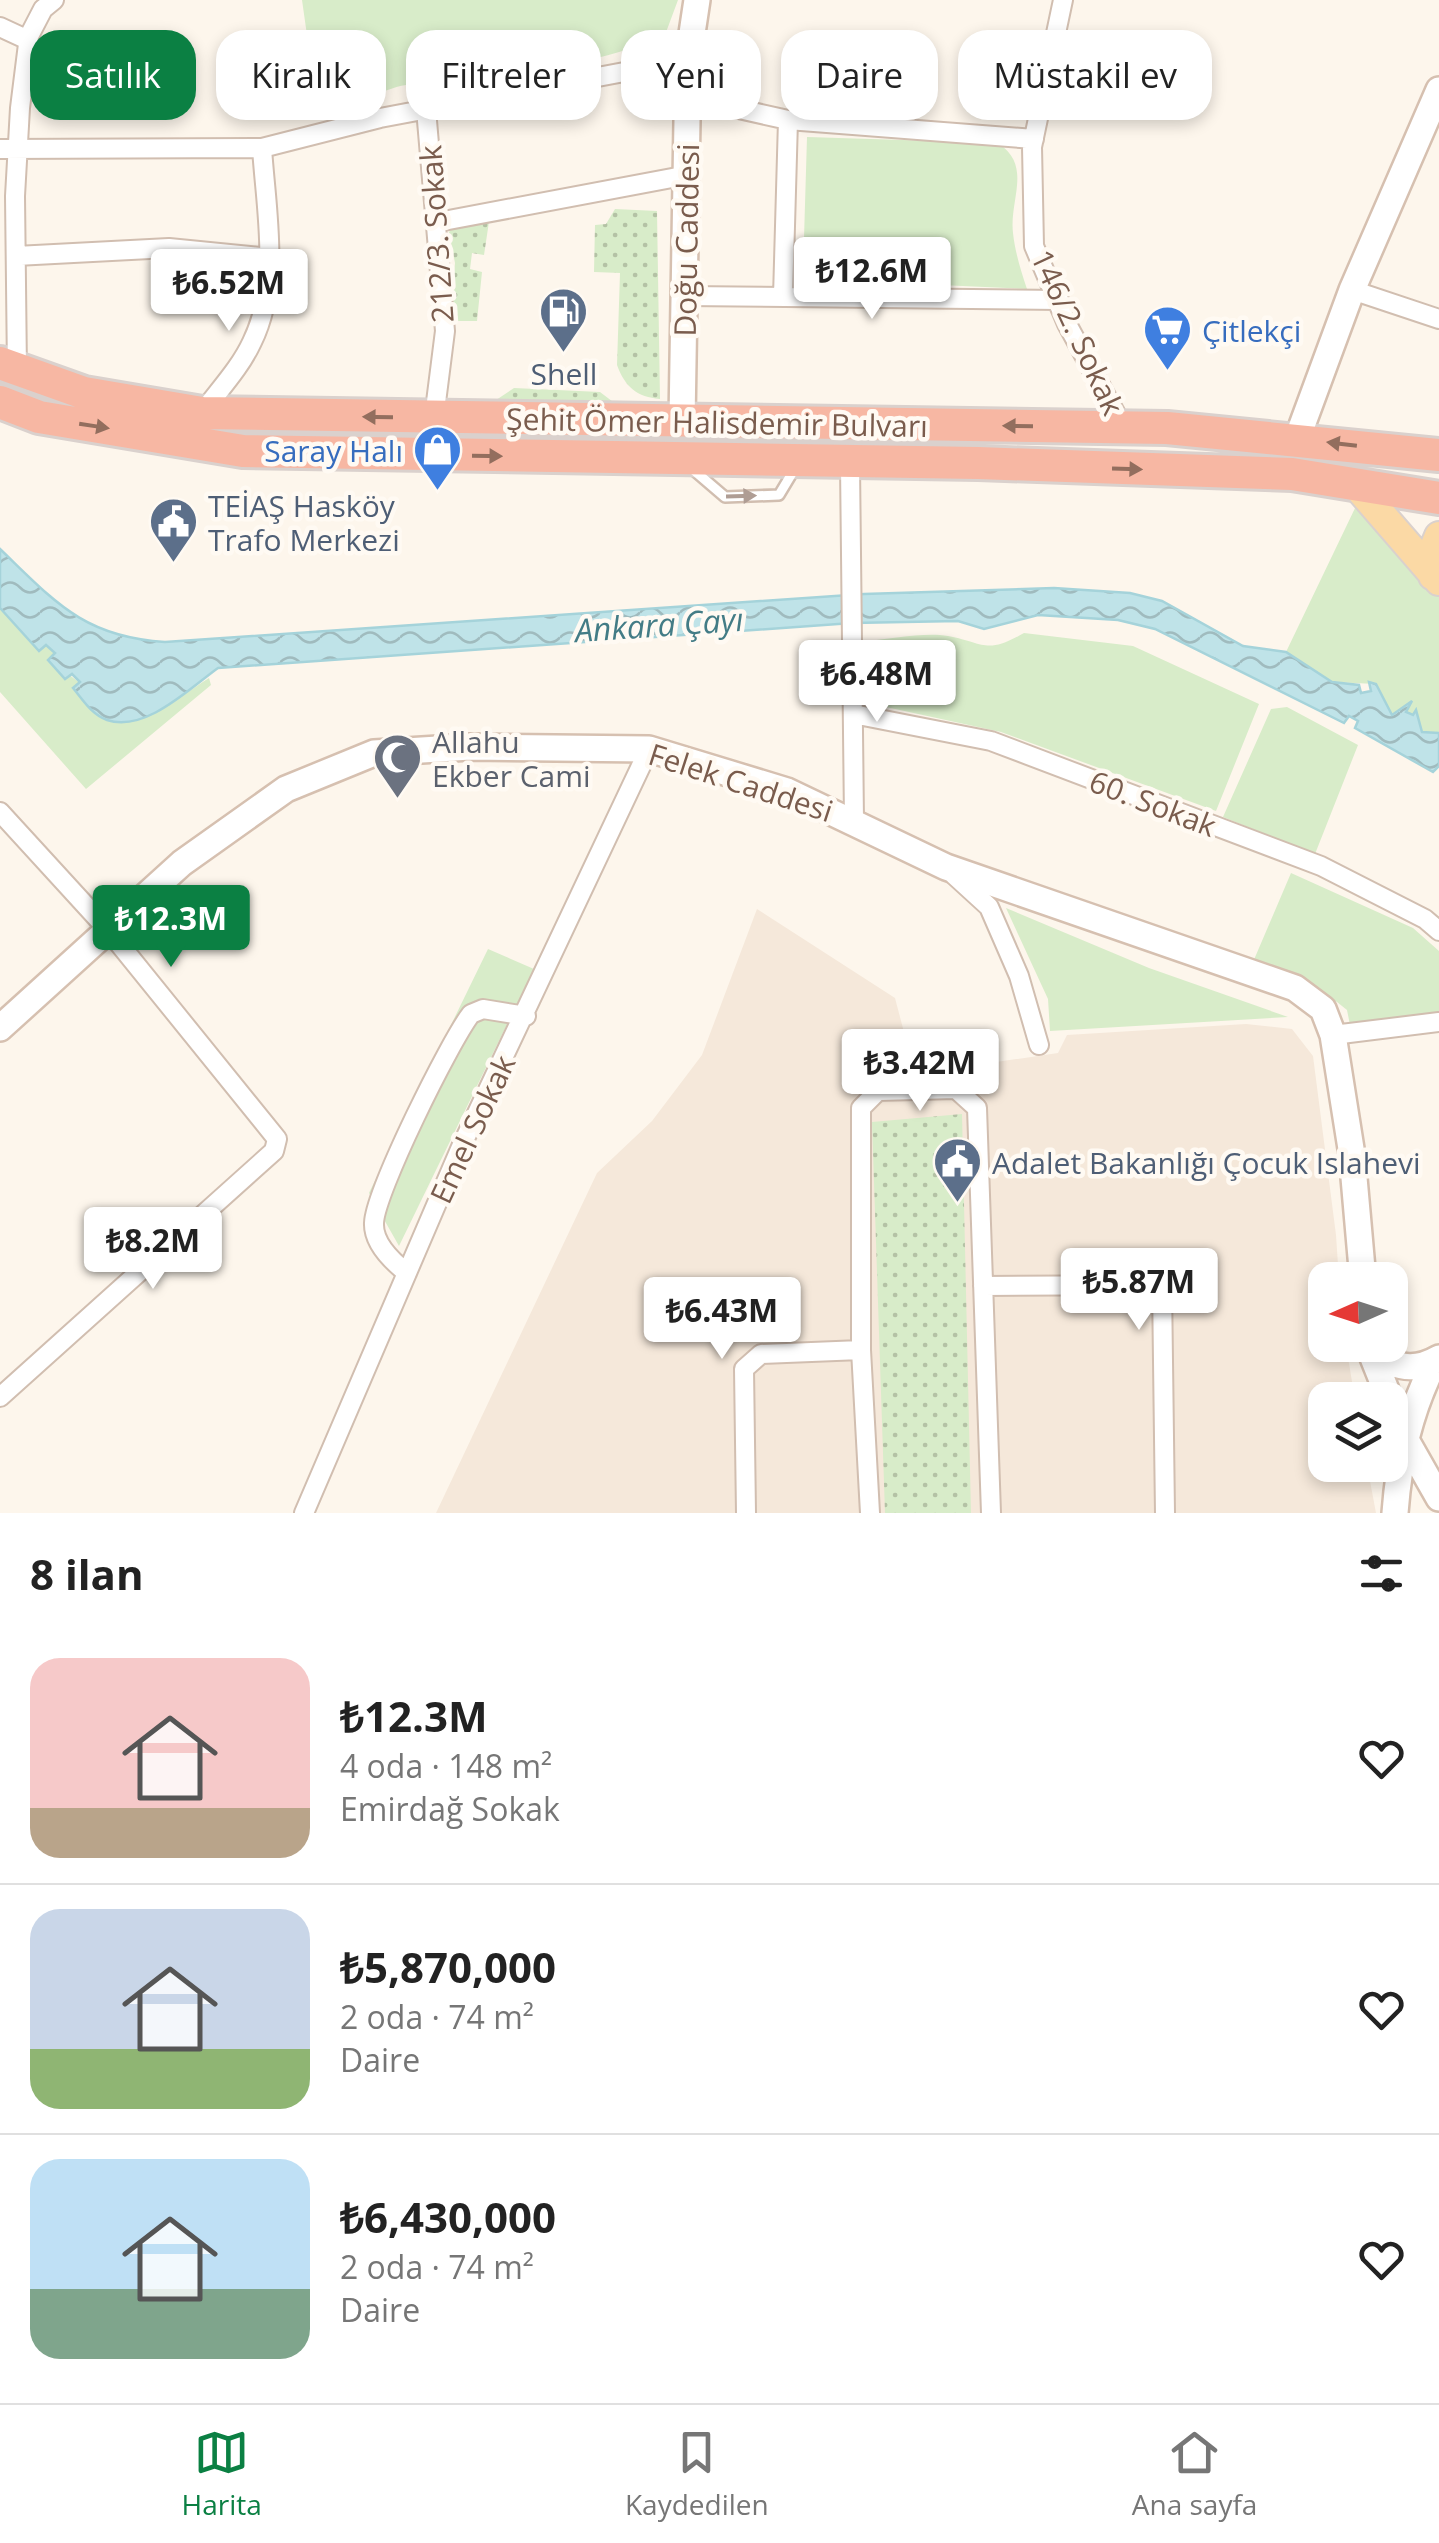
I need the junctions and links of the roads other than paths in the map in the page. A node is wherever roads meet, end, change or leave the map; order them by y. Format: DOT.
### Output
graph roads {
  1 [pos="54,0"];
  2 [pos="697,0"];
  3 [pos="1063,0"];
  4 [pos="0,26"];
  5 [pos="692,30"];
  6 [pos="28,40"];
  7 [pos="1439,90"];
  8 [pos="406,114"];
  9 [pos="427,120"];
  10 [pos="689,120"];
  11 [pos="788,120"];
  12 [pos="1034,139"];
  13 [pos="9,148"];
  14 [pos="262,148"];
  15 [pos="688,174"];
  16 [pos="438,222"];
  17 [pos="16,256"];
  18 [pos="270,258"];
  19 [pos="1352,290"];
  20 [pos="685,296"];
  21 [pos="783,296"];
  22 [pos="1059,300"];
  23 [pos="1439,319"];
  24 [pos="9,367"];
  25 [pos="0,402"];
  26 [pos="202,413"];
  27 [pos="434,418"];
  28 [pos="682,421"];
  29 [pos="1123,427"];
  30 [pos="1297,438"];
  31 [pos="1439,456"];
  32 [pos="850,464"];
  33 [pos="1354,484"];
  34 [pos="1439,498"];
  35 [pos="1439,536"];
  36 [pos="1436,579"];
  37 [pos="853,714"];
  38 [pos="649,748"];
  39 [pos="0,812"];
  40 [pos="854,820"];
  41 [pos="946,867"];
  42 [pos="108,930"];
  43 [pos="1439,931"];
  44 [pos="526,1016"];
  45 [pos="1439,1022"];
  46 [pos="0,1028"];
  47 [pos="1333,1034"];
  48 [pos="1038,1045"];
  49 [pos="1361,1262"];
  50 [pos="407,1274"];
  51 [pos="983,1286"];
  52 [pos="861,1350"];
  53 [pos="1437,1359"];
  54 [pos="1389,1362"];
  55 [pos="0,1398"];
  56 [pos="1408,1430"];
  57 [pos="1408,1444"];
  58 [pos="1386,1482"];
  59 [pos="1399,1482"];
  60 [pos="1439,1498"];
  61 [pos="304,1513"];
  62 [pos="746,1513"];
  63 [pos="870,1513"];
  64 [pos="991,1513"];
  65 [pos="1165,1513"];
  66 [pos="1393,1513"];
  1 -- 6 [label="street"];
  2 -- 5 [label="street, Doğu Caddesi"];
  3 -- 12 [label="street, 146/2. Sokak"];
  4 -- 6 [label="street"];
  6 -- 13 [label="street"];
  7 -- 19 [label="street"];
  8 -- 14 [label="street"];
  9 -- 16 [label="street, 212/3. Sokak"];
  10 -- 15 [label="street, Doğu Caddesi"];
  11 -- 12 [label="street"];
  11 -- 21 [label="street"];
  12 -- 22 [label="street, 146/2. Sokak"];
  13 -- 14 [label="street"];
  13 -- 17 [label="street"];
  14 -- 18 [label="street"];
  15 -- 16 [label="street"];
  15 -- 20 [label="street, Doğu Caddesi"];
  16 -- 27 [label="street, 212/3. Sokak"];
  17 -- 18 [label="street"];
  17 -- 24 [label="street"];
  18 -- 26 [label="street"];
  19 -- 23 [label="street"];
  19 -- 30 [label="street"];
  20 -- 21 [label="street"];
  20 -- 28 [label="street, Doğu Caddesi"];
  21 -- 22 [label="street"];
  22 -- 29 [label="street, 146/2. Sokak"];
  24 -- 26 [label="highway, Şehit Ömer Halisdemir Bulvarı"];
  25 -- 32 [label="highway, Şehit Ömer Halisdemir Bulvarı, one-way"];
  27 -- 26 [label="highway, Şehit Ömer Halisdemir Bulvarı, one-way"];
  27 -- 28 [label="highway, Şehit Ömer Halisdemir Bulvarı"];
  29 -- 28 [label="highway, Şehit Ömer Halisdemir Bulvarı, one-way"];
  29 -- 30 [label="highway, Şehit Ömer Halisdemir Bulvarı"];
  31 -- 30 [label="highway, Şehit Ömer Halisdemir Bulvarı, one-way"];
  32 -- 33 [label="highway, Şehit Ömer Halisdemir Bulvarı, one-way"];
  32 -- 37 [label="street"];
  33 -- 34 [label="highway, Şehit Ömer Halisdemir Bulvarı"];
  33 -- 36 [label="main road"];
  35 -- 36 [label="main road"];
  37 -- 40 [label="street"];
  37 -- 43 [label="street, 60. Sokak"];
  38 -- 40 [label="street, Felek Caddesi"];
  38 -- 42 [label="street, Felek Caddesi"];
  38 -- 44 [label="street, Emel Sokak"];
  39 -- 42 [label="street"];
  40 -- 41 [label="street, Felek Caddesi"];
  41 -- 47 [label="street, Felek Caddesi"];
  41 -- 48 [label="street"];
  42 -- 46 [label="street, Felek Caddesi"];
  42 -- 55 [label="street"];
  44 -- 50 [label="street, Emel Sokak"];
  44 -- 50 [label="street"];
  45 -- 47 [label="street"];
  47 -- 49 [label="street, Felek Caddesi"];
  50 -- 61 [label="street, Emel Sokak"];
  51 -- 52 [label="street"];
  51 -- 64 [label="street"];
  51 -- 65 [label="street"];
  52 -- 62 [label="street"];
  52 -- 63 [label="street"];
  53 -- 54 [label="street"];
  53 -- 56 [label="street"];
  57 -- 60 [label="street"];
  58 -- 66 [label="street"];
  59 -- 66 [label="street"];
}
